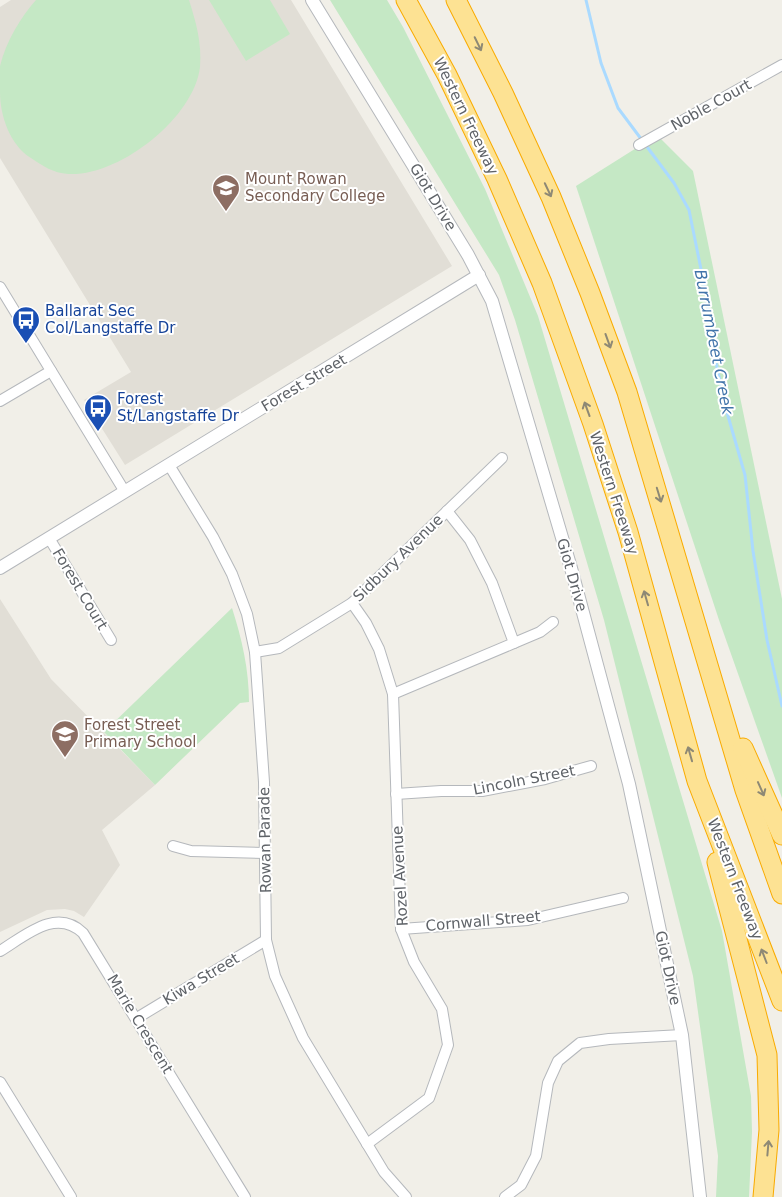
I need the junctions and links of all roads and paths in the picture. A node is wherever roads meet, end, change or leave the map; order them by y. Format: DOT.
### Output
graph roads {
  1 [pos="312,0"];
  2 [pos="406,0"];
  3 [pos="456,0"];
  4 [pos="782,65"];
  5 [pos="639,145"];
  6 [pos="479,275"];
  7 [pos="0,288"];
  8 [pos="51,371"];
  9 [pos="0,401"];
  10 [pos="502,458"];
  11 [pos="169,465"];
  12 [pos="124,492"];
  13 [pos="447,511"];
  14 [pos="49,538"];
  15 [pos="0,568"];
  16 [pos="352,603"];
  17 [pos="553,622"];
  18 [pos="111,640"];
  19 [pos="514,643"];
  20 [pos="255,652"];
  21 [pos="707,664"];
  22 [pos="393,694"];
  23 [pos="591,766"];
  24 [pos="697,781"];
  25 [pos="396,794"];
  26 [pos="782,836"];
  27 [pos="173,846"];
  28 [pos="266,853"];
  29 [pos="782,894"];
  30 [pos="623,898"];
  31 [pos="401,929"];
  32 [pos="266,940"];
  33 [pos="0,951"];
  34 [pos="782,1001"];
  35 [pos="137,1018"];
  36 [pos="682,1035"];
  37 [pos="0,1082"];
  38 [pos="366,1144"];
  39 [pos="70,1197"];
  40 [pos="246,1197"];
  41 [pos="406,1197"];
  42 [pos="505,1197"];
  43 [pos="700,1197"];
  44 [pos="763,1197"];
  1 -- 6 [label="street, Giot Drive"];
  24 -- 2 [label="highway, Western Freeway, one-way"];
  3 -- 21 [label="highway, one-way"];
  4 -- 5 [label="street, Noble Court"];
  6 -- 11 [label="street, Forest Street"];
  6 -- 36 [label="street, Giot Drive"];
  7 -- 8 [label="street"];
  8 -- 9 [label="street"];
  8 -- 12 [label="street"];
  10 -- 13 [label="street, Sidbury Avenue"];
  11 -- 12 [label="street, Forest Street"];
  11 -- 20 [label="street, Rowan Parade"];
  12 -- 14 [label="street, Forest Street"];
  13 -- 16 [label="street, Sidbury Avenue"];
  13 -- 19 [label="street"];
  14 -- 15 [label="street, Forest Street"];
  14 -- 18 [label="street, Forest Court"];
  16 -- 20 [label="street, Sidbury Avenue"];
  16 -- 22 [label="street, Rozel Avenue"];
  17 -- 19 [label="street"];
  19 -- 22 [label="street"];
  20 -- 28 [label="street, Rowan Parade"];
  21 -- 26 [label="highway, one-way"];
  21 -- 29 [label="highway"];
  22 -- 25 [label="street, Rozel Avenue"];
  23 -- 25 [label="street, Lincoln Street"];
  34 -- 24 [label="highway, Western Freeway, one-way"];
  44 -- 24 [label="highway, one-way"];
  25 -- 31 [label="street, Rozel Avenue"];
  27 -- 28 [label="street"];
  28 -- 32 [label="street, Rowan Parade"];
  30 -- 31 [label="street, Cornwall Street"];
  31 -- 38 [label="street, Rozel Avenue"];
  32 -- 35 [label="street, Kiwa Street"];
  32 -- 38 [label="street, Rowan Parade"];
  33 -- 35 [label="street, Marie Crescent"];
  35 -- 40 [label="street, Marie Crescent"];
  36 -- 42 [label="street"];
  36 -- 43 [label="street, Giot Drive"];
  37 -- 39 [label="street"];
  38 -- 41 [label="street, Rowan Parade"];
}
